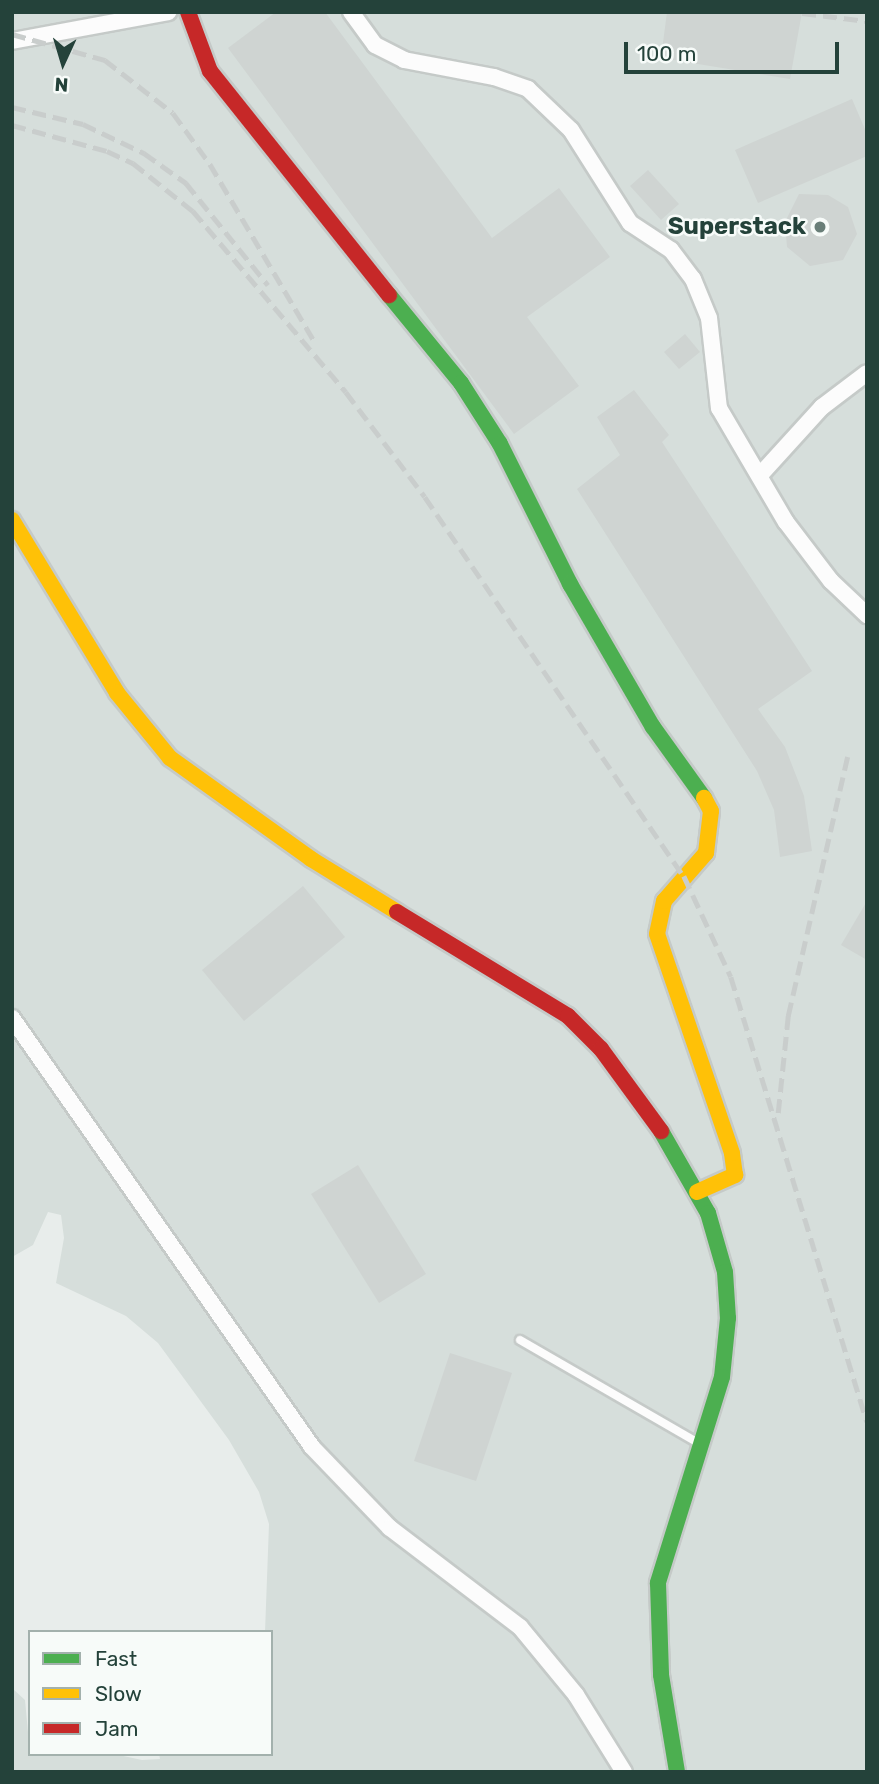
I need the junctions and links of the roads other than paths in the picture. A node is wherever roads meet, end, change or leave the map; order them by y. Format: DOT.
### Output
graph roads {
  1 [pos="168,12"];
  2 [pos="188,12"];
  3 [pos="351,12"];
  4 [pos="12,41"];
  5 [pos="867,373"];
  6 [pos="761,474"];
  7 [pos="12,520"];
  8 [pos="867,615"];
  9 [pos="12,1018"];
  10 [pos="697,1192"];
  11 [pos="520,1340"];
  12 [pos="703,1446"];
  13 [pos="624,1772"];
  14 [pos="677,1772"];
  1 -- 4 [label="street"];
  2 -- 10 [label="street"];
  3 -- 6 [label="street"];
  5 -- 6 [label="street"];
  6 -- 8 [label="street"];
  7 -- 10 [label="street"];
  9 -- 13 [label="street"];
  10 -- 12 [label="street"];
  11 -- 12 [label="lane"];
  12 -- 14 [label="street"];
}
